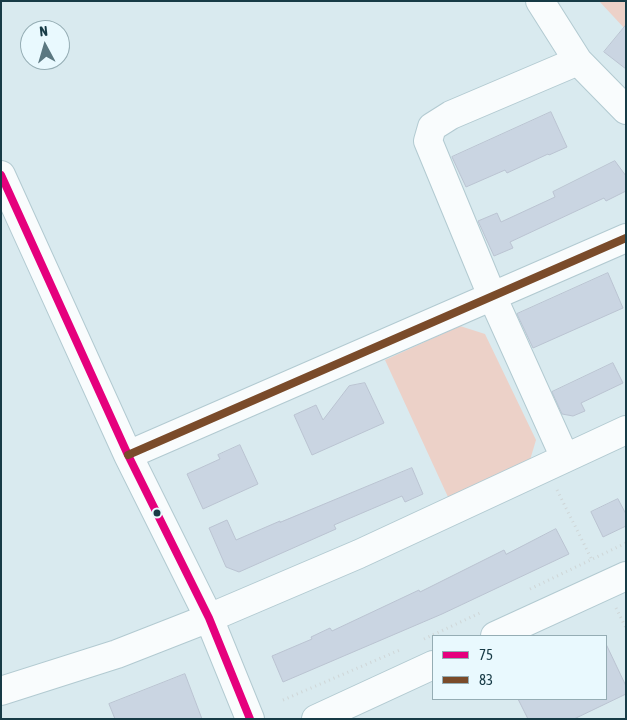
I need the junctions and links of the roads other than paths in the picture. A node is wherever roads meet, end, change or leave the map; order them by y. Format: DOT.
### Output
graph roads {
  1 [pos="540,1"];
  2 [pos="578,61"];
  3 [pos="626,110"];
  4 [pos="1,175"];
  5 [pos="626,238"];
  6 [pos="492,296"];
  7 [pos="626,430"];
  8 [pos="128,454"];
  9 [pos="556,463"];
  10 [pos="615,581"];
  11 [pos="209,618"];
  12 [pos="497,635"];
  13 [pos="432,665"];
  14 [pos="1,691"];
  15 [pos="250,719"];
  16 [pos="316,719"];
  1 -- 2 [label="street"];
  2 -- 3 [label="street"];
  2 -- 6 [label="street"];
  4 -- 8 [label="street"];
  5 -- 6 [label="street"];
  6 -- 8 [label="street"];
  6 -- 9 [label="street"];
  7 -- 9 [label="street"];
  8 -- 11 [label="street"];
  9 -- 11 [label="street"];
  10 -- 12 [label="street"];
  11 -- 14 [label="street"];
  11 -- 15 [label="street"];
  13 -- 16 [label="street"];
}
